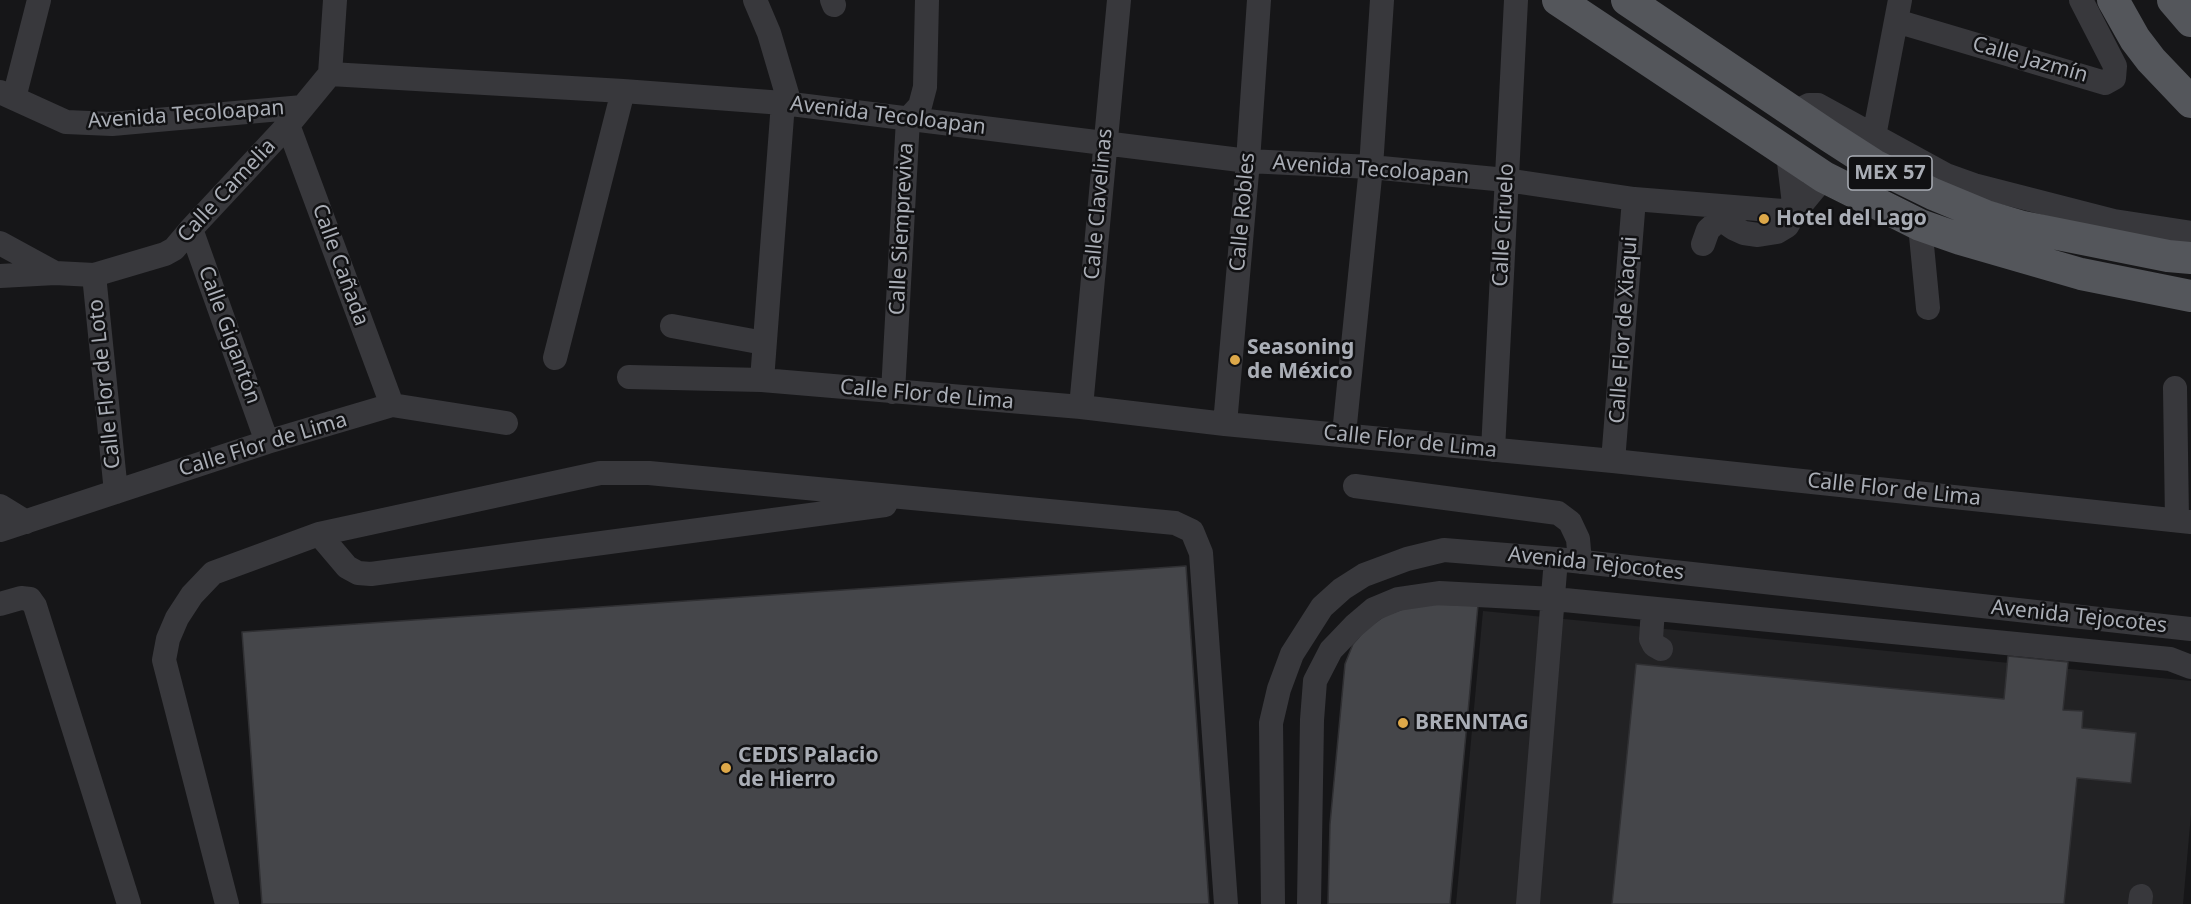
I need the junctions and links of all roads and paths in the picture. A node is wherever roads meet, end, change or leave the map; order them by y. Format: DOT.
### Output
graph roads {
  1 [pos="39,0"];
  2 [pos="335,0"];
  3 [pos="755,0"];
  4 [pos="927,0"];
  5 [pos="1119,0"];
  6 [pos="1259,0"];
  7 [pos="1382,0"];
  8 [pos="1516,0"];
  9 [pos="1558,0"];
  10 [pos="1627,0"];
  11 [pos="2081,0"];
  12 [pos="2113,0"];
  13 [pos="2173,0"];
  14 [pos="1898,11"];
  15 [pos="2191,21"];
  16 [pos="330,74"];
  17 [pos="623,91"];
  18 [pos="7,95"];
  19 [pos="2191,102"];
  20 [pos="787,104"];
  21 [pos="296,116"];
  22 [pos="1799,116"];
  23 [pos="908,119"];
  24 [pos="1874,136"];
  25 [pos="1105,142"];
  26 [pos="1788,154"];
  27 [pos="1248,161"];
  28 [pos="1371,167"];
  29 [pos="1824,177"];
  30 [pos="1506,180"];
  31 [pos="1634,199"];
  32 [pos="1795,212"];
  33 [pos="1722,213"];
  34 [pos="1920,225"];
  35 [pos="191,229"];
  36 [pos="2191,234"];
  37 [pos="0,243"];
  38 [pos="1703,244"];
  39 [pos="2179,257"];
  40 [pos="55,273"];
  41 [pos="94,275"];
  42 [pos="0,276"];
  43 [pos="2191,296"];
  44 [pos="1928,308"];
  45 [pos="672,326"];
  46 [pos="764,343"];
  47 [pos="555,358"];
  48 [pos="629,376"];
  49 [pos="762,381"];
  50 [pos="2175,388"];
  51 [pos="893,392"];
  52 [pos="392,405"];
  53 [pos="1081,407"];
  54 [pos="506,423"];
  55 [pos="1225,424"];
  56 [pos="1344,434"];
  57 [pos="267,442"];
  58 [pos="1493,450"];
  59 [pos="1613,461"];
  60 [pos="1355,486"];
  61 [pos="116,492"];
  62 [pos="926,499"];
  63 [pos="0,506"];
  64 [pos="2184,521"];
  65 [pos="26,522"];
  66 [pos="0,530"];
  67 [pos="319,534"];
  68 [pos="1568,560"];
  69 [pos="1554,599"];
  70 [pos="0,604"];
  71 [pos="1653,609"];
  72 [pos="2191,629"];
  73 [pos="1661,649"];
  74 [pos="2191,667"];
  75 [pos="129,904"];
  76 [pos="227,904"];
  77 [pos="1226,904"];
  78 [pos="1273,904"];
  79 [pos="1309,904"];
  80 [pos="1528,904"];
  1 -- 18 [label="street"];
  2 -- 16 [label="street"];
  3 -- 20 [label="street"];
  4 -- 23 [label="street, Calle Siempreviva"];
  5 -- 25 [label="street, Calle Clavelinas"];
  6 -- 27 [label="street, Calle Robles"];
  7 -- 28 [label="street"];
  8 -- 30 [label="street, Calle Ciruelo"];
  9 -- 26 [label="main road, MEX 57"];
  10 -- 22 [label="main road, MEX 57"];
  11 -- 14 [label="street, Calle Jazmín"];
  12 -- 19 [label="main road"];
  13 -- 15 [label="main road"];
  14 -- 24 [label="street"];
  16 -- 17 [label="street, Avenida Tecoloapan"];
  16 -- 21 [label="street, Avenida Tecoloapan"];
  17 -- 20 [label="street, Avenida Tecoloapan"];
  17 -- 47 [label="street"];
  18 -- 21 [label="street, Avenida Tecoloapan"];
  20 -- 23 [label="street, Avenida Tecoloapan"];
  20 -- 46 [label="street"];
  21 -- 35 [label="street, Calle Camelia"];
  21 -- 52 [label="street, Calle Cañada"];
  22 -- 24 [label="street"];
  22 -- 39 [label="main road, MEX 57"];
  23 -- 25 [label="street, Avenida Tecoloapan"];
  23 -- 51 [label="street, Calle Siempreviva"];
  24 -- 36 [label="street"];
  25 -- 27 [label="street, Avenida Tecoloapan"];
  25 -- 53 [label="street, Calle Clavelinas"];
  26 -- 29 [label="main road, MEX 57"];
  26 -- 32 [label="street"];
  27 -- 28 [label="street, Avenida Tecoloapan"];
  27 -- 55 [label="street, Calle Robles"];
  28 -- 30 [label="street, Avenida Tecoloapan"];
  28 -- 56 [label="street"];
  29 -- 32 [label="street"];
  29 -- 34 [label="main road, MEX 57"];
  30 -- 31 [label="street, Avenida Tecoloapan"];
  30 -- 58 [label="street, Calle Ciruelo"];
  31 -- 33 [label="street, Avenida Tecoloapan"];
  31 -- 59 [label="street, Calle Flor de Xiaqui"];
  32 -- 33 [label="street, Avenida Tecoloapan"];
  33 -- 38 [label="street"];
  34 -- 43 [label="main road, MEX 57"];
  34 -- 44 [label="street"];
  35 -- 41 [label="street, Calle Camelia"];
  35 -- 57 [label="street, Calle Gigantón"];
  36 -- 39 [label="main road"];
  37 -- 40 [label="street"];
  40 -- 41 [label="street, Calle Camelia"];
  40 -- 42 [label="street, Calle Camelia"];
  41 -- 61 [label="street, Calle Flor de Loto"];
  45 -- 46 [label="street"];
  46 -- 49 [label="street"];
  48 -- 49 [label="street, Calle Flor de Lima"];
  49 -- 51 [label="street, Calle Flor de Lima"];
  50 -- 64 [label="street"];
  51 -- 53 [label="street, Calle Flor de Lima"];
  52 -- 54 [label="street, Calle Flor de Lima"];
  52 -- 57 [label="street, Calle Flor de Lima"];
  53 -- 55 [label="street, Calle Flor de Lima"];
  55 -- 56 [label="street, Calle Flor de Lima"];
  56 -- 58 [label="street, Calle Flor de Lima"];
  57 -- 61 [label="street, Calle Flor de Lima"];
  58 -- 59 [label="street, Calle Flor de Lima"];
  59 -- 64 [label="street, Calle Flor de Lima"];
  60 -- 68 [label="street"];
  61 -- 65 [label="street, Calle Flor de Lima"];
  62 -- 67 [label="street"];
  62 -- 67 [label="street"];
  62 -- 77 [label="street"];
  63 -- 65 [label="street"];
  65 -- 66 [label="street"];
  67 -- 76 [label="street"];
  68 -- 69 [label="street"];
  68 -- 72 [label="street, Avenida Tejocotes"];
  68 -- 78 [label="street, Avenida Tejocotes"];
  69 -- 71 [label="street, Avenida Tejocotes"];
  69 -- 79 [label="street, Avenida Tejocotes"];
  69 -- 80 [label="street"];
  70 -- 75 [label="street"];
  71 -- 73 [label="street"];
  71 -- 74 [label="street, Avenida Tejocotes"];
}
